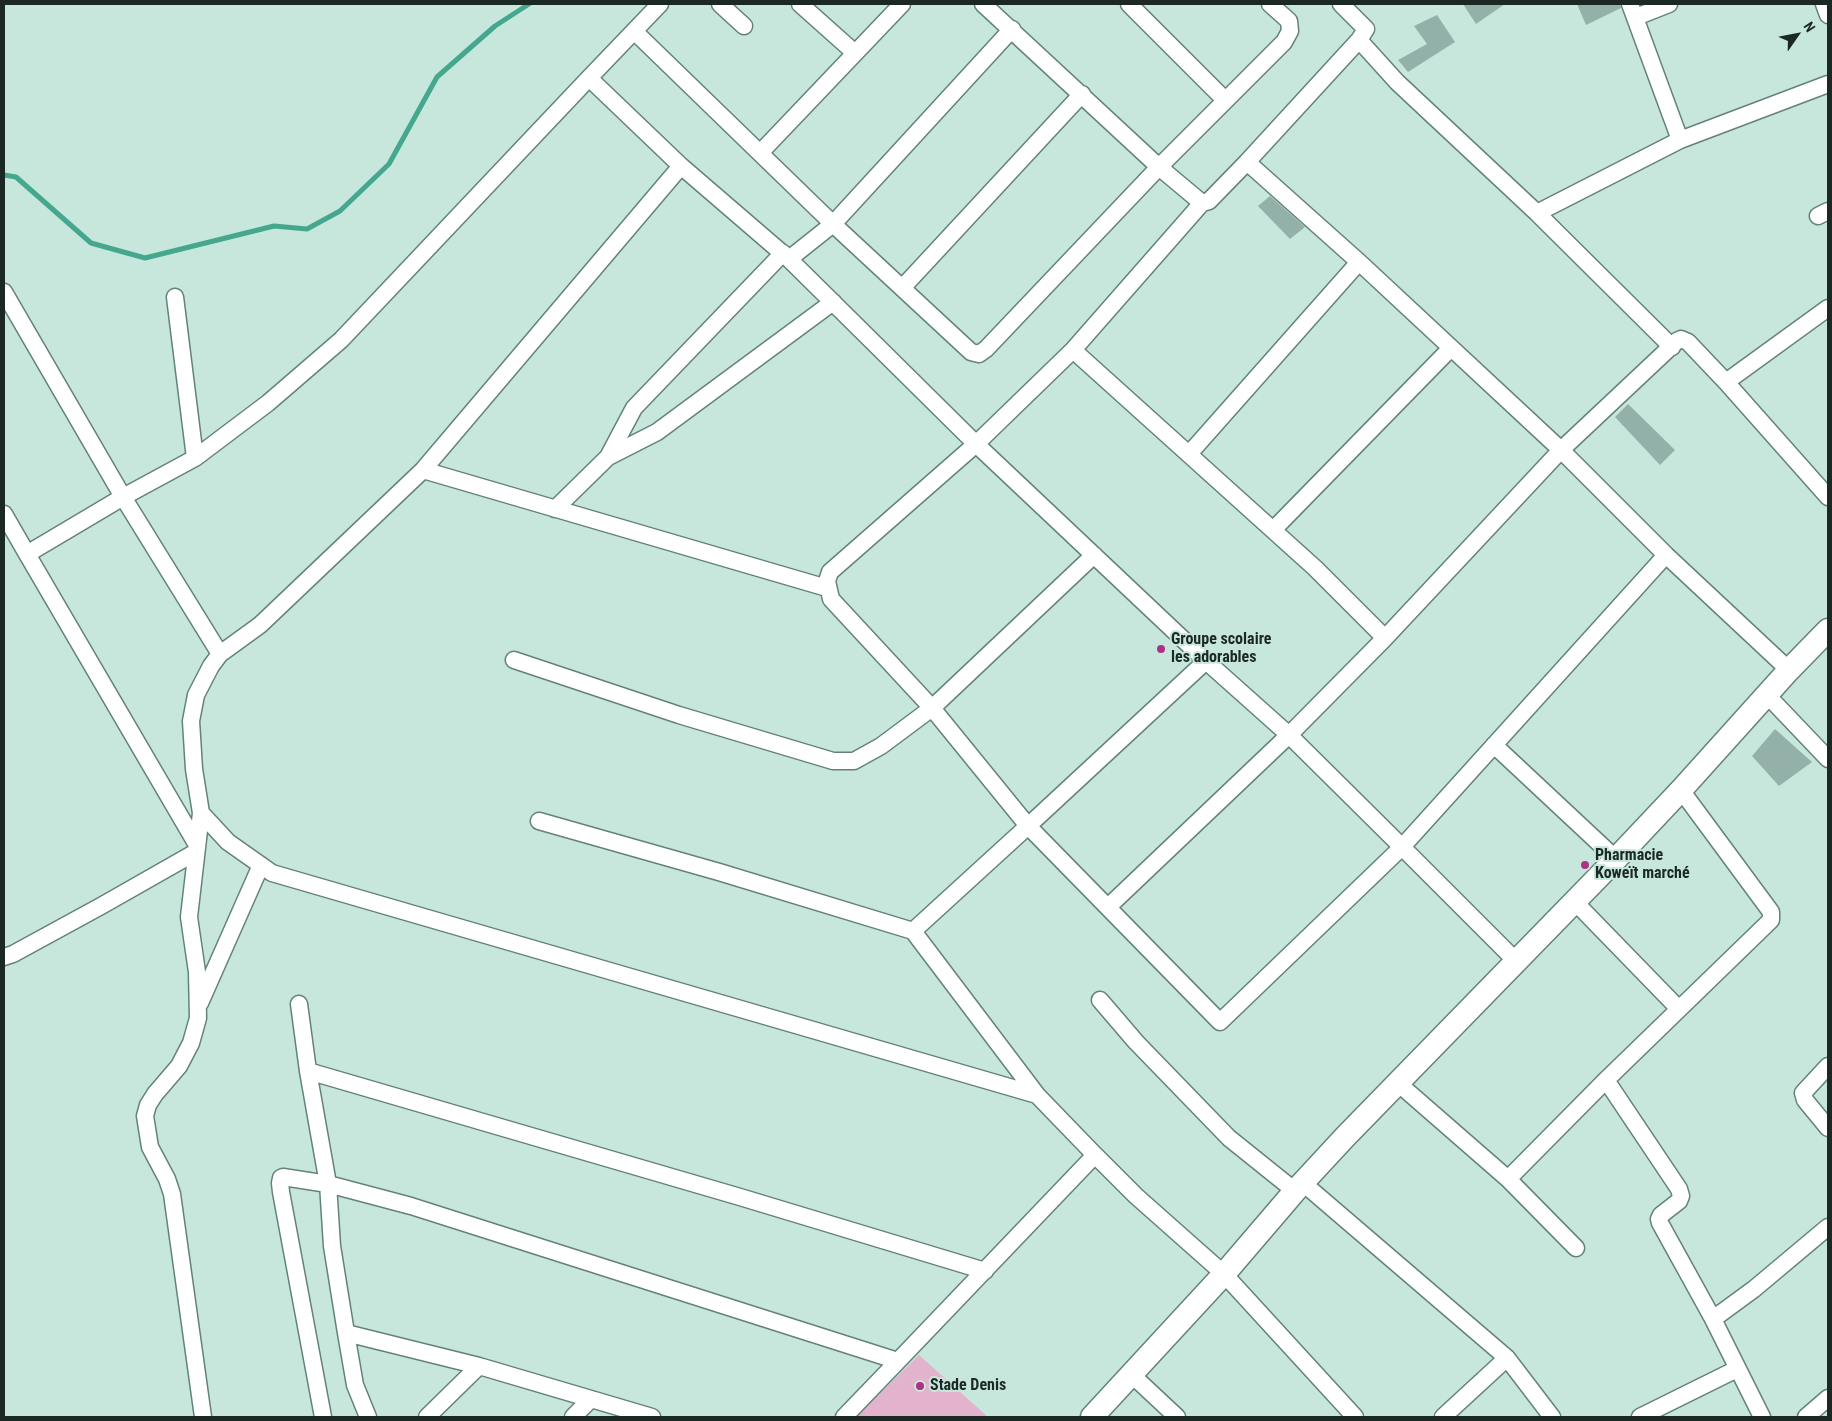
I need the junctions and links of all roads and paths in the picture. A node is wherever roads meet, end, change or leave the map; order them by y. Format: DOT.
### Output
graph roads {
  1 [pos="660,4"];
  2 [pos="720,4"];
  3 [pos="800,4"];
  4 [pos="902,4"];
  5 [pos="983,4"];
  6 [pos="1129,4"];
  7 [pos="1270,4"];
  8 [pos="1341,4"];
  9 [pos="1669,4"];
  10 [pos="1824,4"];
  11 [pos="1633,10"];
  12 [pos="1828,15"];
  13 [pos="744,26"];
  14 [pos="1012,29"];
  15 [pos="634,31"];
  16 [pos="1359,40"];
  17 [pos="855,54"];
  18 [pos="589,78"];
  19 [pos="1828,84"];
  20 [pos="1082,94"];
  21 [pos="1225,100"];
  22 [pos="1680,140"];
  23 [pos="760,153"];
  24 [pos="1247,162"];
  25 [pos="680,166"];
  26 [pos="1159,167"];
  27 [pos="1202,202"];
  28 [pos="1537,213"];
  29 [pos="833,224"];
  30 [pos="786,256"];
  31 [pos="1359,262"];
  32 [pos="902,287"];
  33 [pos="4,292"];
  34 [pos="175,297"];
  35 [pos="833,302"];
  36 [pos="1828,308"];
  37 [pos="1672,346"];
  38 [pos="1451,348"];
  39 [pos="1073,350"];
  40 [pos="1726,382"];
  41 [pos="976,444"];
  42 [pos="1561,450"];
  43 [pos="1189,454"];
  44 [pos="608,457"];
  45 [pos="195,458"];
  46 [pos="424,470"];
  47 [pos="123,497"];
  48 [pos="1828,497"];
  49 [pos="555,509"];
  50 [pos="4,514"];
  51 [pos="1273,530"];
  52 [pos="27,554"];
  53 [pos="1094,554"];
  54 [pos="1666,556"];
  55 [pos="827,588"];
  56 [pos="1828,630"];
  57 [pos="1385,638"];
  58 [pos="220,654"];
  59 [pos="514,660"];
  60 [pos="1206,661"];
  61 [pos="1789,670"];
  62 [pos="1767,695"];
  63 [pos="932,708"];
  64 [pos="1289,736"];
  65 [pos="1494,745"];
  66 [pos="1828,759"];
  67 [pos="1681,790"];
  68 [pos="200,813"];
  69 [pos="539,821"];
  70 [pos="1028,826"];
  71 [pos="1402,847"];
  72 [pos="196,848"];
  73 [pos="1616,860"];
  74 [pos="261,865"];
  75 [pos="1575,902"];
  76 [pos="1108,908"];
  77 [pos="913,932"];
  78 [pos="4,957"];
  79 [pos="1517,962"];
  80 [pos="1100,1000"];
  81 [pos="299,1004"];
  82 [pos="199,1005"];
  83 [pos="1679,1009"];
  84 [pos="1828,1066"];
  85 [pos="308,1071"];
  86 [pos="1606,1080"];
  87 [pos="1399,1084"];
  88 [pos="1038,1095"];
  89 [pos="1828,1128"];
  90 [pos="1095,1155"];
  91 [pos="1508,1179"];
  92 [pos="328,1184"];
  93 [pos="1299,1187"];
  94 [pos="1828,1227"];
  95 [pos="1576,1248"];
  96 [pos="985,1271"];
  97 [pos="1224,1274"];
  98 [pos="1713,1319"];
  99 [pos="346,1333"];
  100 [pos="1507,1358"];
  101 [pos="898,1361"];
  102 [pos="479,1366"];
  103 [pos="1737,1369"];
  104 [pos="1131,1374"];
  105 [pos="1828,1398"];
  106 [pos="591,1399"];
  107 [pos="203,1417"];
  108 [pos="323,1417"];
  109 [pos="368,1417"];
  110 [pos="427,1417"];
  111 [pos="573,1417"];
  112 [pos="652,1417"];
  113 [pos="844,1417"];
  114 [pos="1092,1417"];
  115 [pos="1177,1417"];
  116 [pos="1356,1417"];
  117 [pos="1443,1417"];
  118 [pos="1552,1417"];
  119 [pos="1640,1417"];
  120 [pos="1762,1417"];
  121 [pos="1806,1417"];
  1 -- 15 [label="street"];
  2 -- 13 [label="street"];
  3 -- 17 [label="street"];
  4 -- 17 [label="street"];
  5 -- 14 [label="street"];
  6 -- 21 [label="street"];
  7 -- 21 [label="street"];
  8 -- 16 [label="street"];
  9 -- 11 [label="street"];
  10 -- 12 [label="street"];
  11 -- 22 [label="street"];
  14 -- 20 [label="street"];
  14 -- 29 [label="street"];
  15 -- 18 [label="street"];
  15 -- 23 [label="street"];
  16 -- 24 [label="street"];
  16 -- 28 [label="street"];
  17 -- 23 [label="street"];
  18 -- 25 [label="street"];
  18 -- 45 [label="street"];
  19 -- 22 [label="street"];
  20 -- 26 [label="street"];
  20 -- 32 [label="street"];
  21 -- 26 [label="street"];
  22 -- 28 [label="street"];
  23 -- 29 [label="street"];
  24 -- 27 [label="street"];
  24 -- 31 [label="street"];
  25 -- 30 [label="street"];
  25 -- 46 [label="street"];
  26 -- 27 [label="street"];
  26 -- 32 [label="street"];
  27 -- 39 [label="street"];
  28 -- 37 [label="street"];
  29 -- 30 [label="street"];
  29 -- 32 [label="street"];
  30 -- 35 [label="street"];
  30 -- 44 [label="street"];
  31 -- 38 [label="street"];
  31 -- 43 [label="street"];
  33 -- 47 [label="street"];
  34 -- 45 [label="street"];
  35 -- 41 [label="street"];
  35 -- 44 [label="street"];
  36 -- 40 [label="street"];
  37 -- 40 [label="street"];
  37 -- 42 [label="street"];
  38 -- 42 [label="street"];
  38 -- 51 [label="street"];
  39 -- 41 [label="street"];
  39 -- 43 [label="street"];
  40 -- 48 [label="street"];
  41 -- 53 [label="street"];
  41 -- 55 [label="street"];
  42 -- 54 [label="street"];
  42 -- 57 [label="street"];
  43 -- 51 [label="street"];
  44 -- 49 [label="street"];
  45 -- 47 [label="street"];
  46 -- 49 [label="street"];
  46 -- 58 [label="street"];
  47 -- 52 [label="street"];
  47 -- 58 [label="street"];
  49 -- 55 [label="street"];
  50 -- 52 [label="street"];
  51 -- 57 [label="street"];
  52 -- 72 [label="street"];
  53 -- 60 [label="street"];
  53 -- 63 [label="street"];
  54 -- 61 [label="street"];
  54 -- 65 [label="street"];
  55 -- 63 [label="street"];
  56 -- 61 [label="street"];
  57 -- 64 [label="street"];
  58 -- 68 [label="street"];
  59 -- 63 [label="street"];
  60 -- 64 [label="street"];
  60 -- 70 [label="street"];
  61 -- 62 [label="street"];
  62 -- 66 [label="street"];
  62 -- 67 [label="street"];
  63 -- 70 [label="street"];
  64 -- 71 [label="street"];
  64 -- 76 [label="street"];
  65 -- 71 [label="street"];
  65 -- 73 [label="street"];
  67 -- 73 [label="street"];
  67 -- 83 [label="street"];
  68 -- 72 [label="street"];
  68 -- 74 [label="street"];
  69 -- 77 [label="street"];
  70 -- 76 [label="street"];
  70 -- 77 [label="street"];
  71 -- 76 [label="street"];
  71 -- 79 [label="street"];
  72 -- 78 [label="street"];
  72 -- 82 [label="street"];
  73 -- 75 [label="street"];
  74 -- 82 [label="street"];
  74 -- 88 [label="street"];
  75 -- 79 [label="street"];
  75 -- 83 [label="street"];
  77 -- 88 [label="street"];
  79 -- 87 [label="street"];
  80 -- 93 [label="street"];
  81 -- 85 [label="street"];
  82 -- 107 [label="street"];
  83 -- 86 [label="street"];
  84 -- 89 [label="street"];
  85 -- 92 [label="street"];
  85 -- 96 [label="street"];
  86 -- 91 [label="street"];
  86 -- 98 [label="street"];
  87 -- 91 [label="street"];
  87 -- 93 [label="street"];
  88 -- 90 [label="street"];
  90 -- 96 [label="street"];
  90 -- 97 [label="street"];
  91 -- 95 [label="street"];
  92 -- 99 [label="street"];
  92 -- 101 [label="street"];
  92 -- 108 [label="street"];
  93 -- 97 [label="street"];
  93 -- 100 [label="street"];
  94 -- 98 [label="street"];
  96 -- 101 [label="street"];
  97 -- 104 [label="street"];
  97 -- 116 [label="street"];
  98 -- 103 [label="street"];
  99 -- 102 [label="street"];
  99 -- 109 [label="street"];
  100 -- 117 [label="street"];
  100 -- 118 [label="street"];
  101 -- 113 [label="street"];
  102 -- 106 [label="street"];
  102 -- 110 [label="street"];
  103 -- 119 [label="street"];
  103 -- 120 [label="street"];
  104 -- 114 [label="street"];
  104 -- 115 [label="street"];
  105 -- 121 [label="street"];
  106 -- 111 [label="street"];
  106 -- 112 [label="street"];
}
